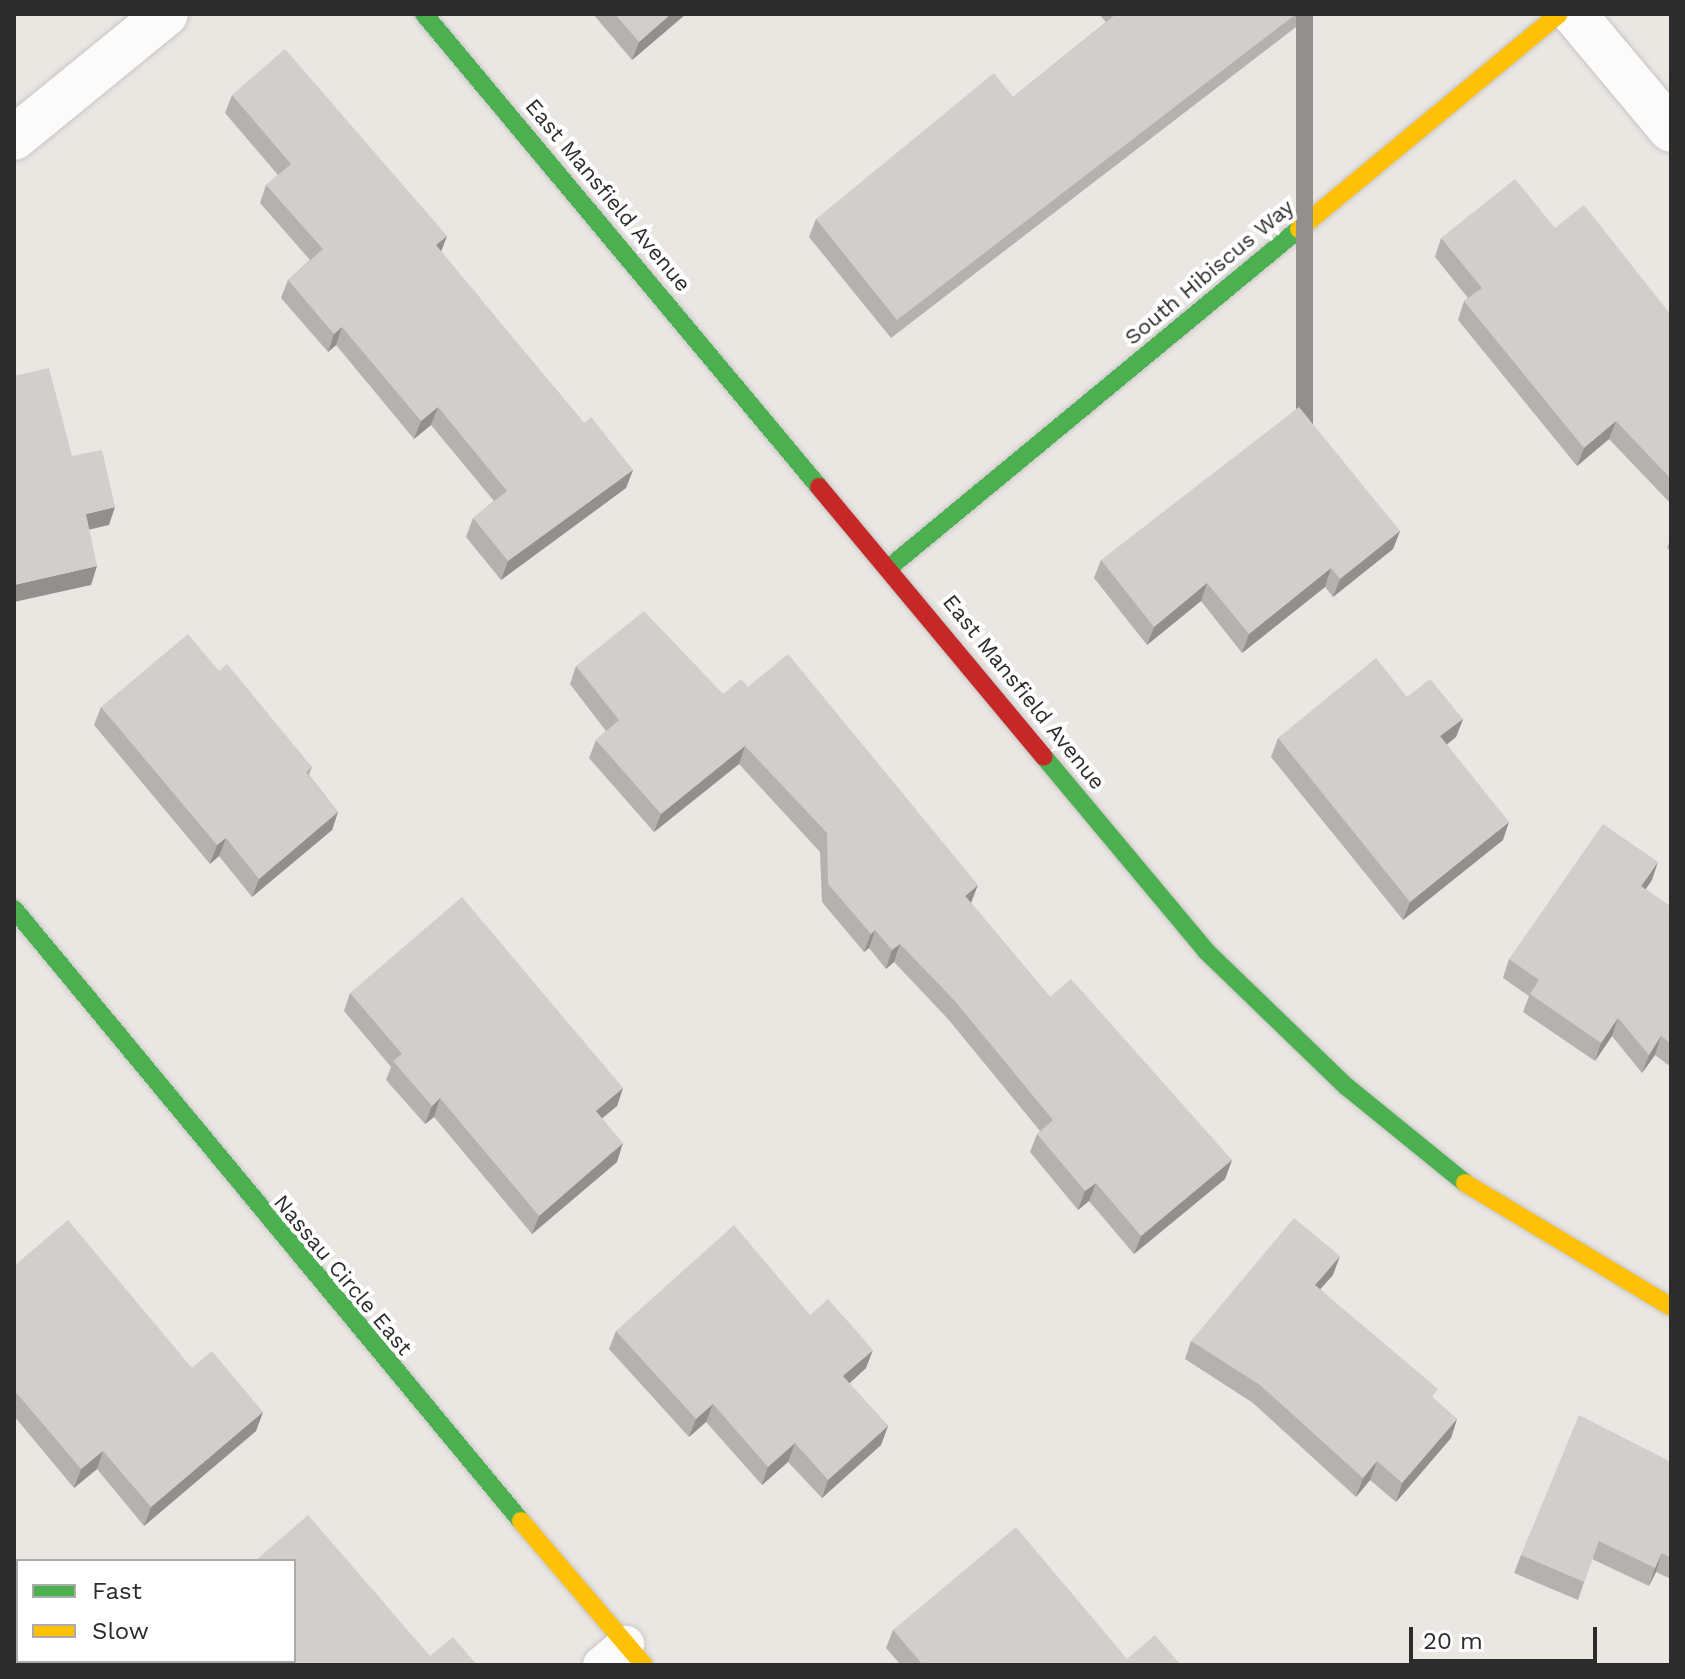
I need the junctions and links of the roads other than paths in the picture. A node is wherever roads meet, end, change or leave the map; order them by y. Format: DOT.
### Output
graph roads {
  1 [pos="166,14"];
  2 [pos="424,14"];
  3 [pos="1559,14"];
  4 [pos="1574,14"];
  5 [pos="1671,130"];
  6 [pos="14,138"];
  7 [pos="891,566"];
  8 [pos="14,909"];
  9 [pos="1671,1307"];
  10 [pos="624,1658"];
  1 -- 6 [label="street"];
  2 -- 7 [label="street, East Mansfield Avenue"];
  3 -- 7 [label="street, South Hibiscus Way"];
  4 -- 5 [label="street"];
  7 -- 9 [label="street, East Mansfield Avenue"];
  8 -- 10 [label="street, Nassau Circle East"];
}
